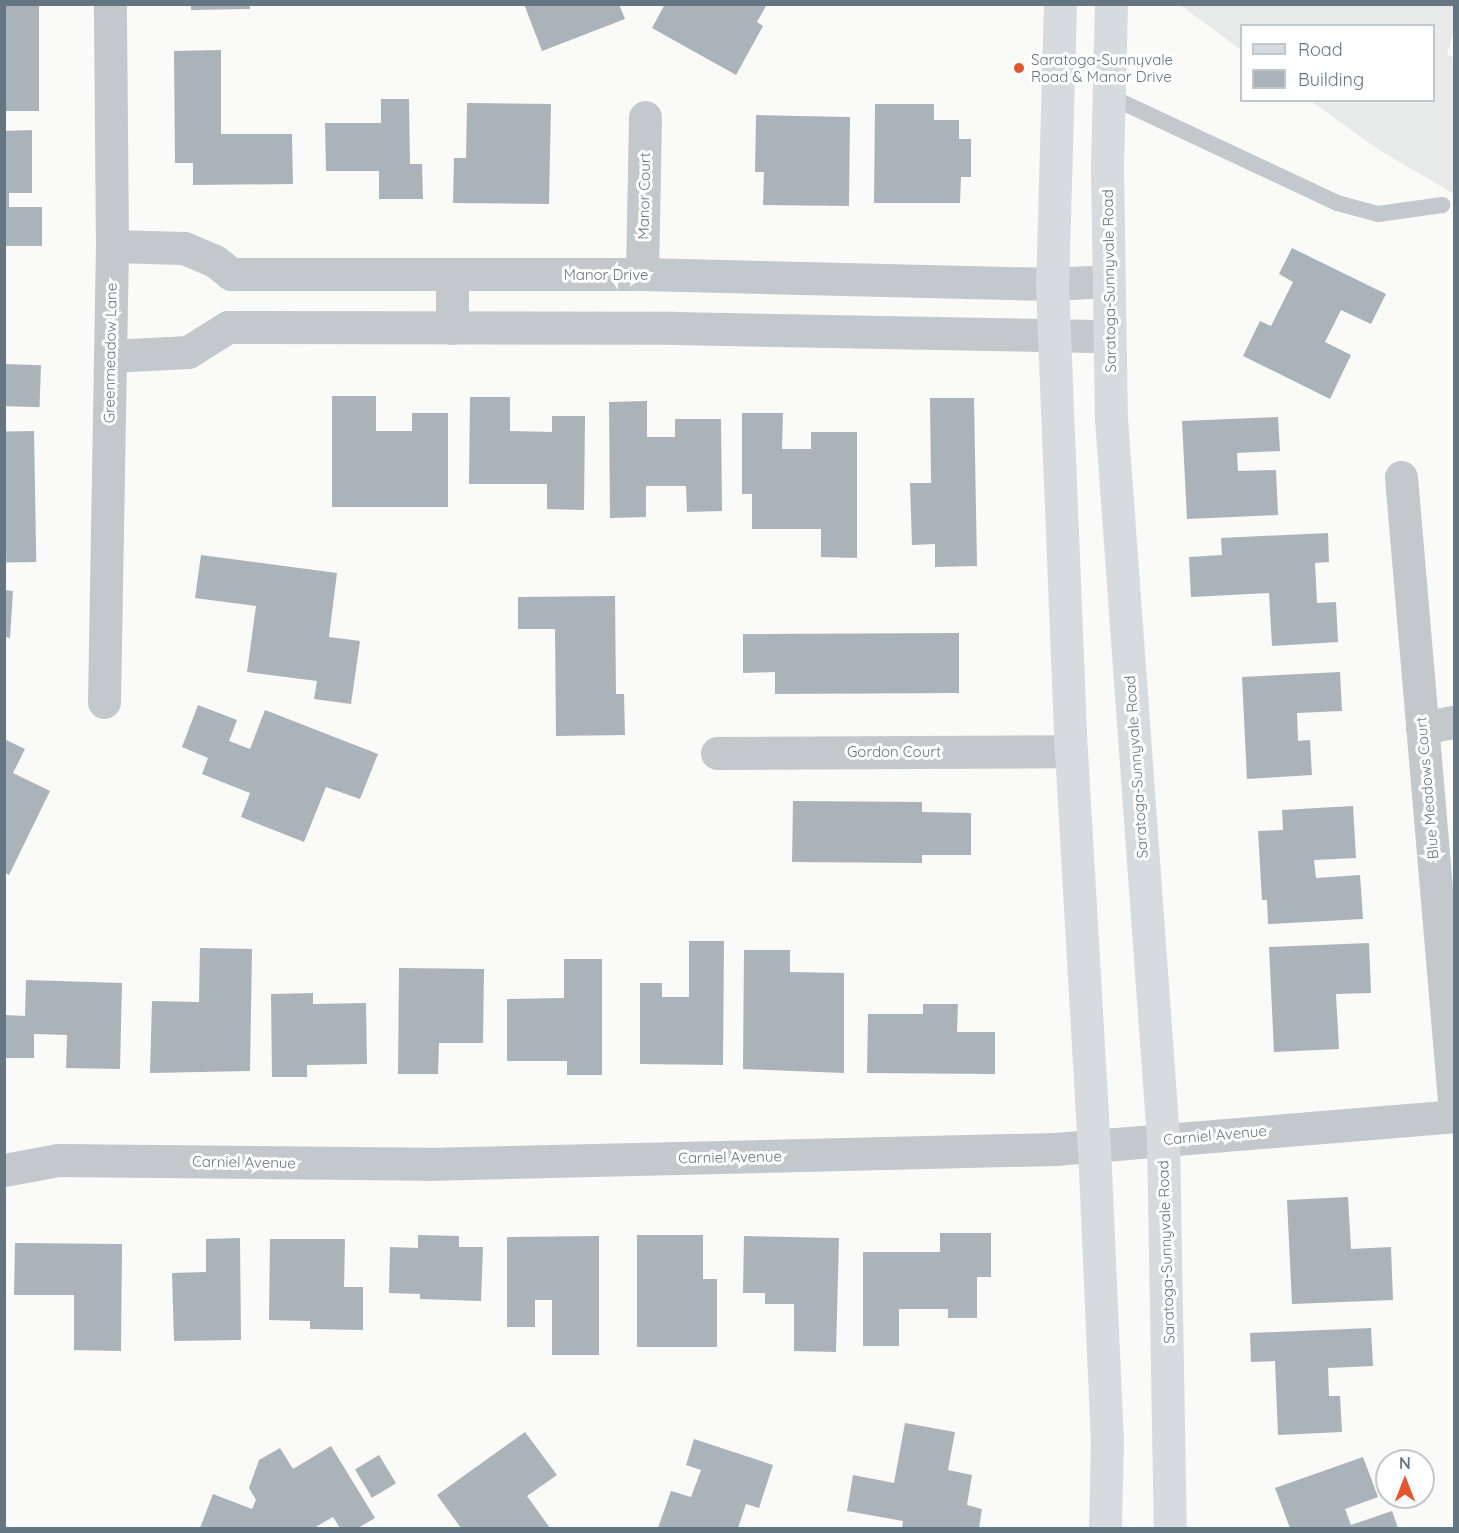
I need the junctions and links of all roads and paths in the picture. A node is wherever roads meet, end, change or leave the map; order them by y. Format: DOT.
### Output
graph roads {
  1 [pos="110,4"];
  2 [pos="1060,4"];
  3 [pos="1111,4"];
  4 [pos="1108,96"];
  5 [pos="645,117"];
  6 [pos="1442,205"];
  7 [pos="112,246"];
  8 [pos="231,274"];
  9 [pos="452,274"];
  10 [pos="642,274"];
  11 [pos="741,277"];
  12 [pos="1108,281"];
  13 [pos="1052,284"];
  14 [pos="228,327"];
  15 [pos="452,327"];
  16 [pos="741,329"];
  17 [pos="1054,336"];
  18 [pos="1109,336"];
  19 [pos="110,356"];
  20 [pos="1401,477"];
  21 [pos="104,702"];
  22 [pos="1455,722"];
  23 [pos="1422,728"];
  24 [pos="1071,751"];
  25 [pos="717,753"];
  26 [pos="1455,1100"];
  27 [pos="1455,1116"];
  28 [pos="1163,1139"];
  29 [pos="1094,1146"];
  30 [pos="4,1170"];
  31 [pos="1105,1528"];
  32 [pos="1170,1528"];
  1 -- 7 [label="street, Greenmeadow Lane"];
  2 -- 13 [label="main road"];
  3 -- 4 [label="main road, Saratoga-Sunnyvale Road"];
  4 -- 6 [label="lane"];
  4 -- 12 [label="main road, Saratoga-Sunnyvale Road"];
  5 -- 10 [label="street, Manor Court"];
  7 -- 8 [label="street"];
  7 -- 19 [label="street, Greenmeadow Lane"];
  8 -- 9 [label="street, Manor Drive"];
  8 -- 14 [label="street"];
  9 -- 10 [label="street, Manor Drive"];
  9 -- 15 [label="street"];
  10 -- 11 [label="street, Manor Drive"];
  11 -- 13 [label="street, Manor Drive"];
  11 -- 16 [label="street"];
  12 -- 13 [label="street, Manor Drive"];
  12 -- 18 [label="main road, Saratoga-Sunnyvale Road"];
  13 -- 17 [label="main road"];
  14 -- 15 [label="street"];
  14 -- 19 [label="street"];
  15 -- 16 [label="street"];
  16 -- 17 [label="street"];
  17 -- 18 [label="street"];
  17 -- 24 [label="main road"];
  18 -- 28 [label="main road, Saratoga-Sunnyvale Road"];
  19 -- 21 [label="street, Greenmeadow Lane"];
  20 -- 23 [label="street, Blue Meadows Court"];
  22 -- 23 [label="street"];
  23 -- 26 [label="street, Blue Meadows Court"];
  24 -- 25 [label="street, Gordon Court"];
  24 -- 29 [label="main road"];
  27 -- 28 [label="street, Carniel Avenue"];
  28 -- 29 [label="street, Carniel Avenue"];
  28 -- 32 [label="main road, Saratoga-Sunnyvale Road"];
  29 -- 30 [label="street, Carniel Avenue"];
  29 -- 31 [label="main road"];
}
